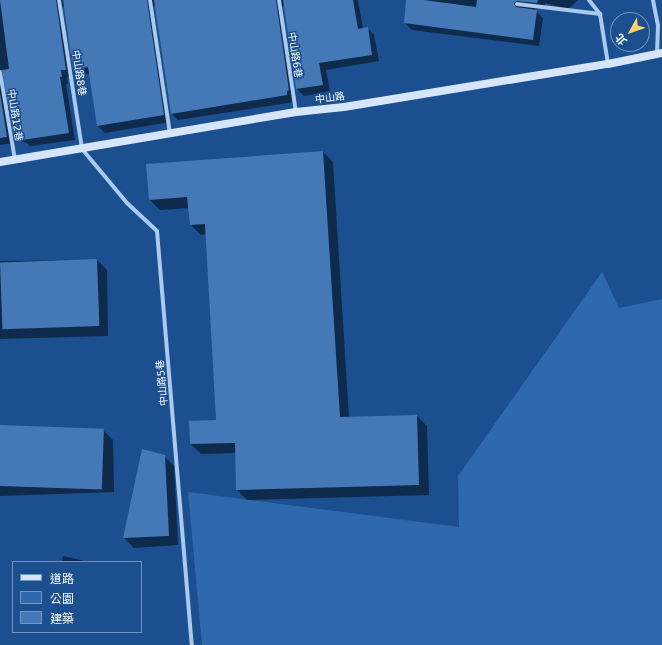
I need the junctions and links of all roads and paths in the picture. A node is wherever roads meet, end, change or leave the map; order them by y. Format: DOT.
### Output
graph roads {
  1 [pos="60,0"];
  2 [pos="150,0"];
  3 [pos="279,0"];
  4 [pos="589,0"];
  5 [pos="653,0"];
  6 [pos="517,4"];
  7 [pos="600,14"];
  8 [pos="660,53"];
  9 [pos="608,64"];
  10 [pos="0,72"];
  11 [pos="296,112"];
  12 [pos="170,134"];
  13 [pos="82,149"];
  14 [pos="15,160"];
  15 [pos="0,162"];
  16 [pos="192,645"];
  1 -- 13 [label="street, 中山路8巷"];
  2 -- 12 [label="street"];
  3 -- 11 [label="street, 中山路6巷"];
  4 -- 7 [label="street"];
  5 -- 8 [label="street"];
  6 -- 7 [label="street"];
  7 -- 9 [label="street"];
  8 -- 9 [label="main road, 中山路"];
  9 -- 11 [label="main road, 中山路"];
  10 -- 14 [label="street, 中山路12巷"];
  11 -- 12 [label="main road, 中山路"];
  12 -- 13 [label="main road, 中山路"];
  13 -- 14 [label="main road, 中山路"];
  13 -- 16 [label="street, 中山路5巷"];
  14 -- 15 [label="main road, 中山路"];
}
